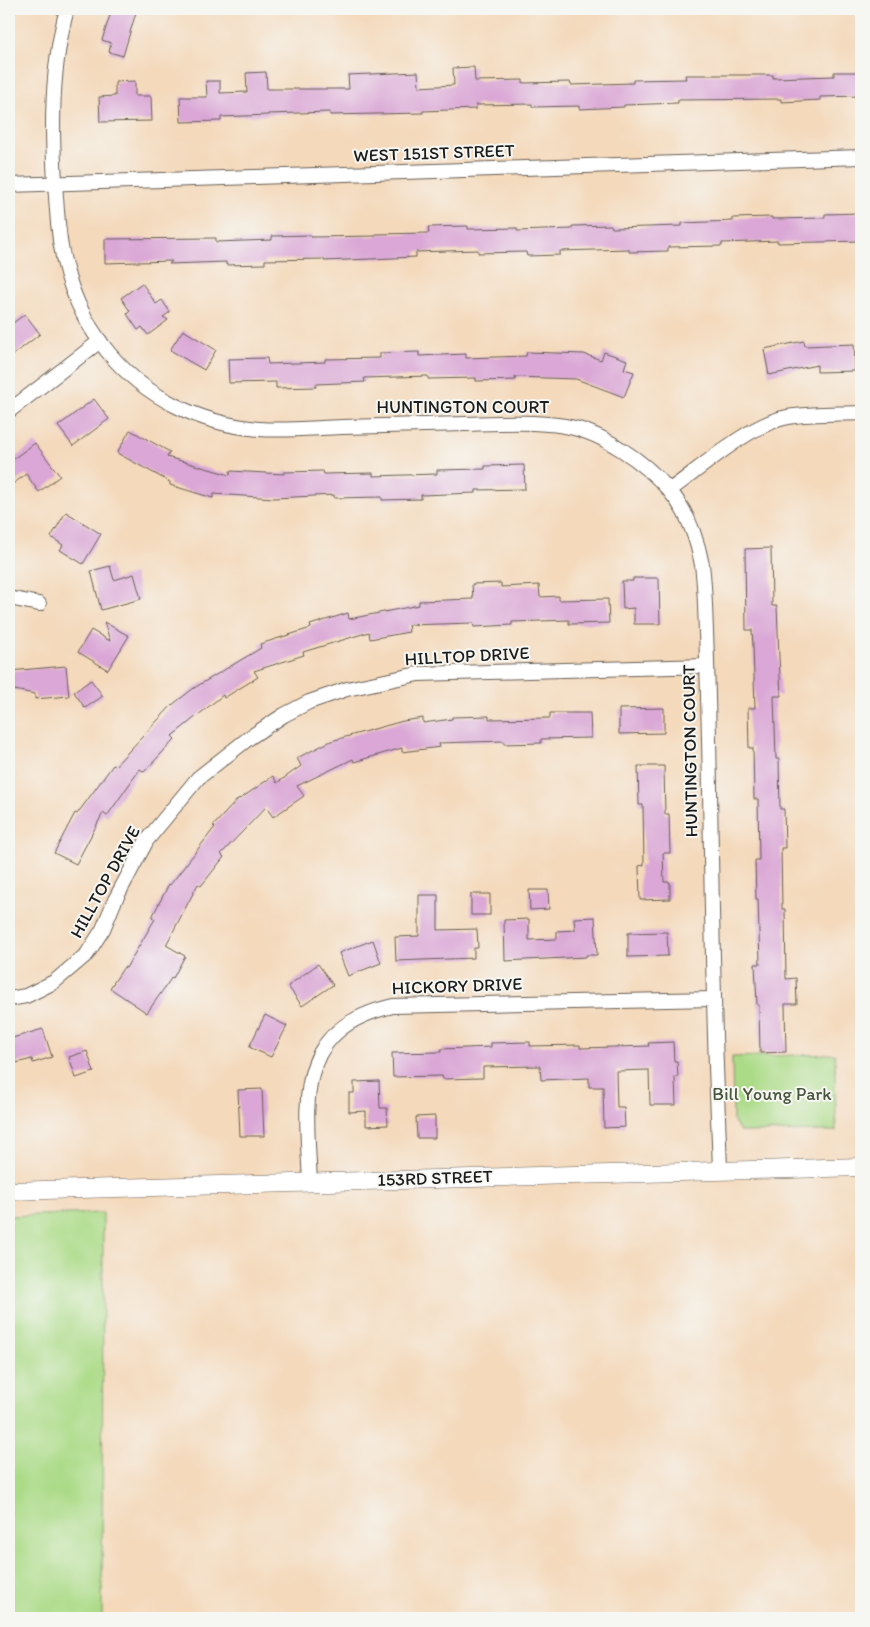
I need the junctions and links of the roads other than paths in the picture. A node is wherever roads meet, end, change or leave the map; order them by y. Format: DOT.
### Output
graph roads {
  1 [pos="67,9"];
  2 [pos="861,157"];
  3 [pos="55,184"];
  4 [pos="9,185"];
  5 [pos="100,341"];
  6 [pos="9,411"];
  7 [pos="861,413"];
  8 [pos="670,490"];
  9 [pos="9,598"];
  10 [pos="39,604"];
  11 [pos="707,666"];
  12 [pos="9,999"];
  13 [pos="714,999"];
  14 [pos="861,1167"];
  15 [pos="720,1170"];
  16 [pos="310,1182"];
  17 [pos="9,1191"];
  1 -- 3 [label="street, HUNTINGTON COURT"];
  2 -- 3 [label="street, WEST 151ST STREET"];
  3 -- 4 [label="street, WEST 151ST STREET"];
  3 -- 5 [label="street, HUNTINGTON COURT"];
  5 -- 6 [label="street"];
  5 -- 8 [label="street, HUNTINGTON COURT"];
  7 -- 8 [label="street"];
  8 -- 11 [label="street, HUNTINGTON COURT"];
  9 -- 10 [label="street"];
  11 -- 12 [label="street, HILLTOP DRIVE"];
  11 -- 13 [label="street, HUNTINGTON COURT"];
  13 -- 15 [label="street, HUNTINGTON COURT"];
  13 -- 16 [label="street, HICKORY DRIVE"];
  14 -- 15 [label="street, 153RD STREET"];
  15 -- 16 [label="street, 153RD STREET"];
  16 -- 17 [label="street, 153RD STREET"];
}
